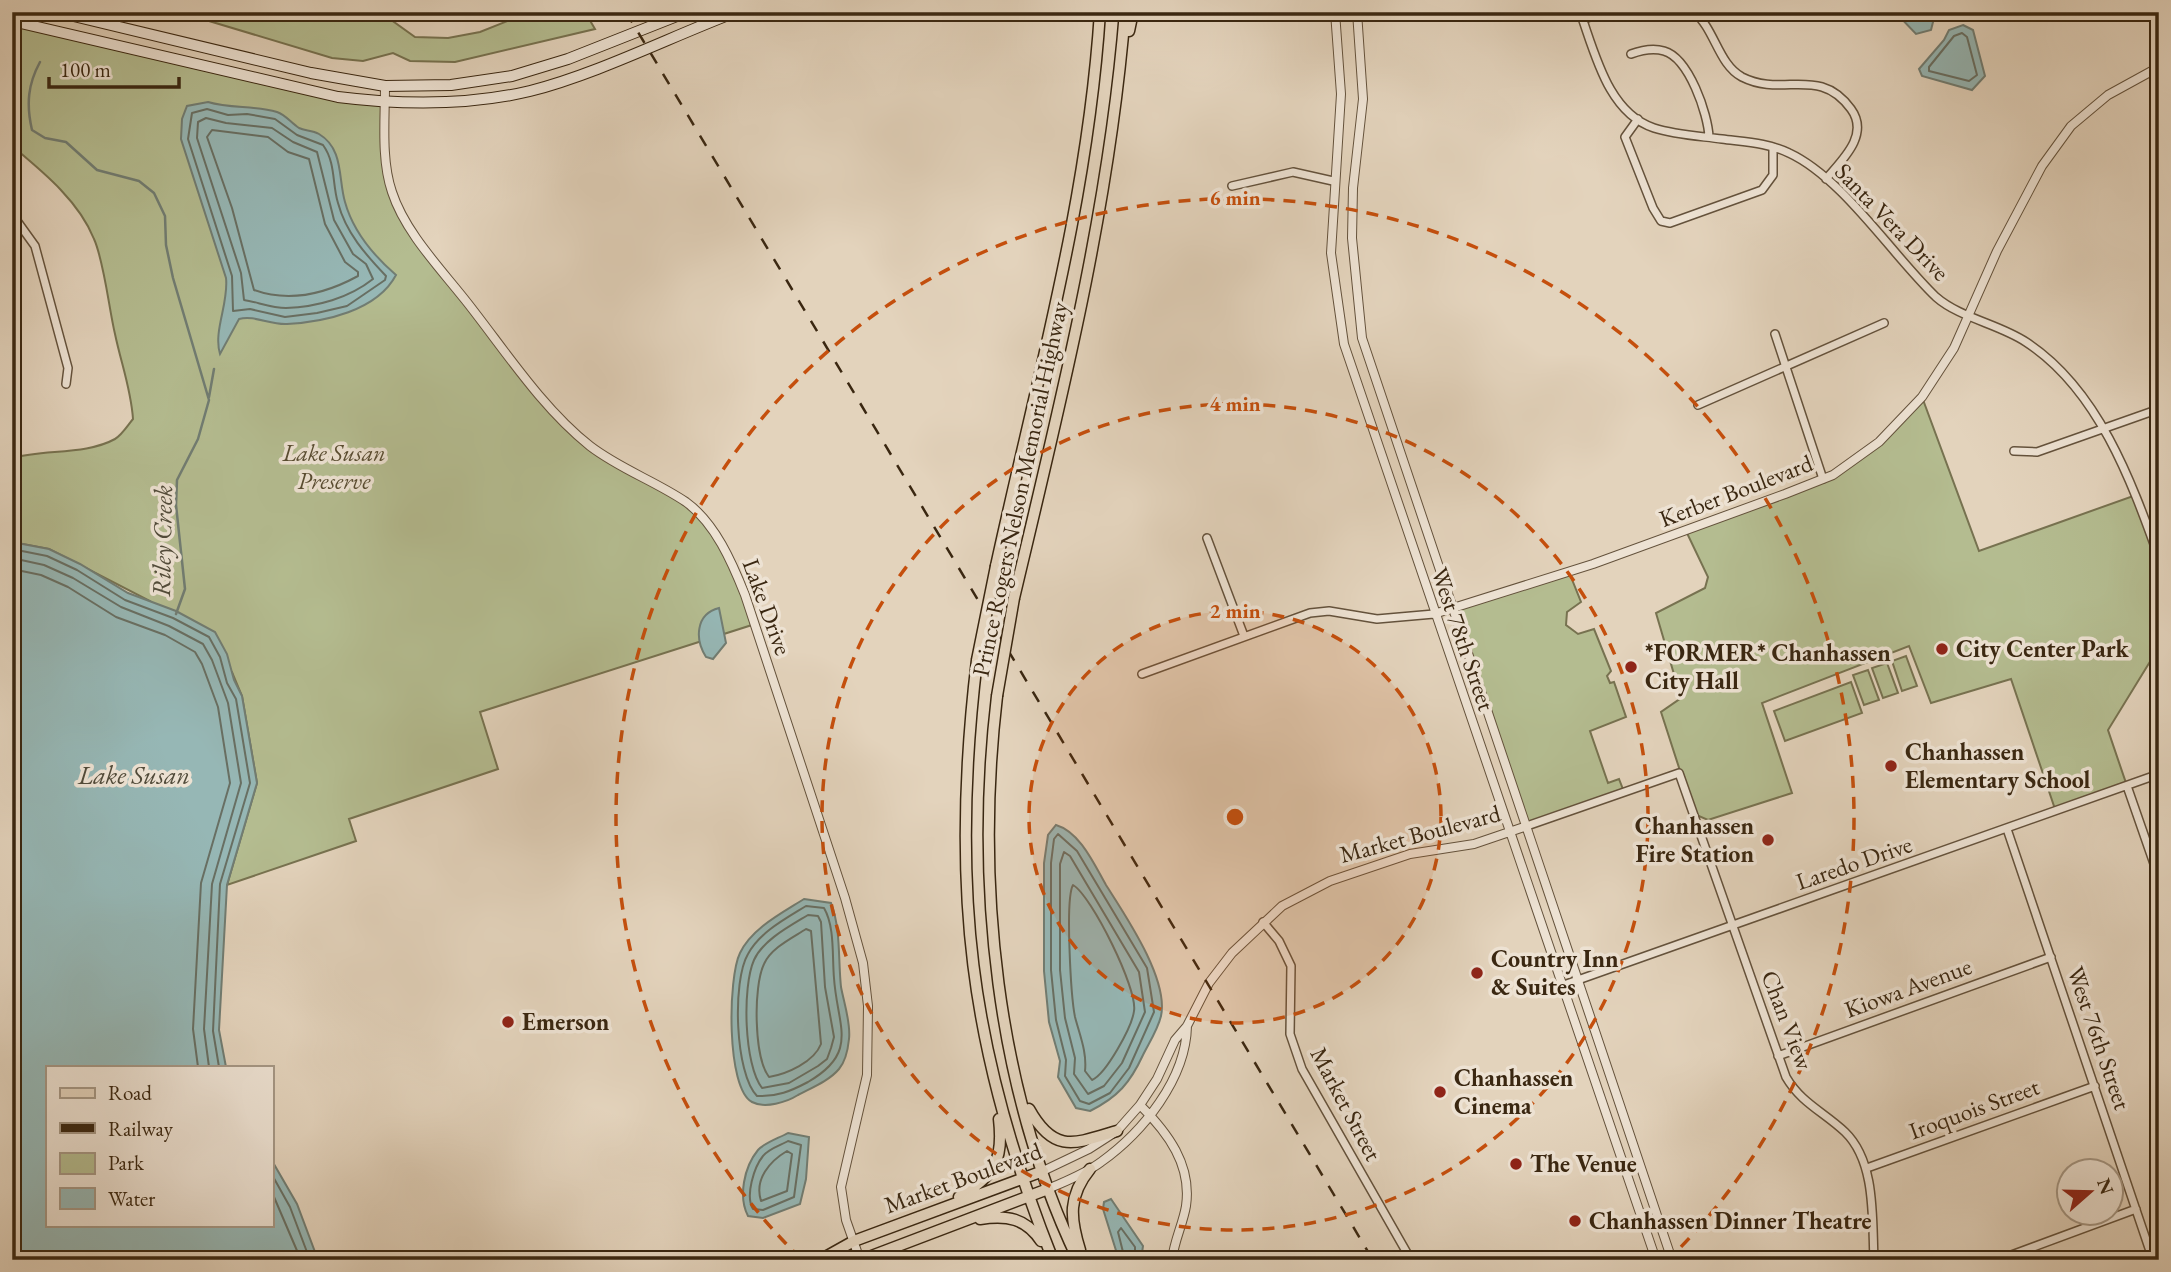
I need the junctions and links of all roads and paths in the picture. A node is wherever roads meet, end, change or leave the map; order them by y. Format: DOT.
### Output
graph roads {
  1 [pos="57,12"];
  2 [pos="687,12"];
  3 [pos="736,12"];
  4 [pos="1094,12"];
  5 [pos="1100,12"];
  6 [pos="1125,12"];
  7 [pos="1133,12"];
  8 [pos="1335,12"];
  9 [pos="1357,12"];
  10 [pos="1601,12"];
  11 [pos="1694,12"];
  12 [pos="1582,16"];
  13 [pos="12,21"];
  14 [pos="1631,54"];
  15 [pos="2159,67"];
  16 [pos="385,86"];
  17 [pos="1093,101"];
  18 [pos="1117,102"];
  19 [pos="385,103"];
  20 [pos="1638,119"];
  21 [pos="1709,137"];
  22 [pos="1773,148"];
  23 [pos="1826,179"];
  24 [pos="1334,181"];
  25 [pos="1232,186"];
  26 [pos="12,214"];
  27 [pos="1971,314"];
  28 [pos="1884,323"];
  29 [pos="1775,334"];
  30 [pos="1786,366"];
  31 [pos="66,384"];
  32 [pos="1698,405"];
  33 [pos="2159,410"];
  34 [pos="2103,429"];
  35 [pos="2014,451"];
  36 [pos="1823,479"];
  37 [pos="1208,538"];
  38 [pos="2159,558"];
  39 [pos="1452,611"];
  40 [pos="1434,614"];
  41 [pos="1244,636"];
  42 [pos="1142,674"];
  43 [pos="1679,773"];
  44 [pos="2159,774"];
  45 [pos="2127,786"];
  46 [pos="1524,827"];
  47 [pos="2007,829"];
  48 [pos="1508,832"];
  49 [pos="2159,878"];
  50 [pos="1263,922"];
  51 [pos="1733,926"];
  52 [pos="2051,957"];
  53 [pos="1577,980"];
  54 [pos="1561,986"];
  55 [pos="1187,1026"];
  56 [pos="1778,1056"];
  57 [pos="1020,1086"];
  58 [pos="2095,1086"];
  59 [pos="996,1096"];
  60 [pos="1140,1105"];
  61 [pos="1150,1115"];
  62 [pos="1117,1131"];
  63 [pos="1867,1168"];
  64 [pos="1090,1169"];
  65 [pos="1043,1171"];
  66 [pos="1023,1179"];
  67 [pos="1048,1189"];
  68 [pos="1028,1196"];
  69 [pos="940,1209"];
  70 [pos="2136,1209"];
  71 [pos="960,1222"];
  72 [pos="854,1241"];
  73 [pos="820,1260"];
  74 [pos="861,1260"];
  75 [pos="1052,1260"];
  76 [pos="1081,1260"];
  77 [pos="1172,1260"];
  78 [pos="1411,1260"];
  79 [pos="1656,1260"];
  80 [pos="1672,1260"];
  81 [pos="1874,1260"];
  82 [pos="1998,1260"];
  83 [pos="2153,1260"];
  1 -- 16 [label="main road"];
  2 -- 16 [label="main road"];
  3 -- 19 [label="main road"];
  4 -- 17 [label="main road"];
  5 -- 17 [label="main road, Prince Rogers Nelson Memorial Highway"];
  6 -- 18 [label="main road, Prince Rogers Nelson Memorial Highway"];
  7 -- 18 [label="main road"];
  8 -- 24 [label="street, West 78th Street"];
  9 -- 39 [label="street, West 78th Street"];
  10 -- 12 [label="street"];
  11 -- 23 [label="street"];
  12 -- 20 [label="street, Santa Vera Drive"];
  13 -- 19 [label="main road"];
  14 -- 21 [label="street"];
  15 -- 27 [label="street, Kerber Boulevard"];
  16 -- 19 [label="street, Lake Drive"];
  17 -- 59 [label="main road, Prince Rogers Nelson Memorial Highway, bridge"];
  18 -- 57 [label="main road, Prince Rogers Nelson Memorial Highway, bridge"];
  19 -- 72 [label="street, Lake Drive"];
  20 -- 21 [label="street, Santa Vera Drive"];
  20 -- 22 [label="street"];
  21 -- 22 [label="street, Santa Vera Drive"];
  22 -- 23 [label="street, Santa Vera Drive"];
  23 -- 27 [label="street, Santa Vera Drive"];
  24 -- 25 [label="street"];
  24 -- 40 [label="street, West 78th Street"];
  26 -- 31 [label="street"];
  27 -- 34 [label="street, Santa Vera Drive"];
  27 -- 36 [label="street, Kerber Boulevard"];
  28 -- 30 [label="street"];
  29 -- 30 [label="street"];
  30 -- 32 [label="street"];
  30 -- 36 [label="street"];
  33 -- 34 [label="street"];
  34 -- 35 [label="street"];
  34 -- 38 [label="street, Santa Vera Drive"];
  36 -- 39 [label="street, Kerber Boulevard"];
  37 -- 41 [label="street"];
  39 -- 40 [label="street, Kerber Boulevard"];
  39 -- 46 [label="street, West 78th Street"];
  40 -- 41 [label="street, Kerber Boulevard"];
  40 -- 48 [label="street, West 78th Street"];
  41 -- 42 [label="street, Kerber Boulevard"];
  43 -- 46 [label="street, Market Boulevard"];
  43 -- 51 [label="street, Chan View"];
  44 -- 45 [label="street, Laredo Drive"];
  45 -- 47 [label="street, Laredo Drive"];
  45 -- 49 [label="street"];
  46 -- 48 [label="street, Market Boulevard"];
  46 -- 53 [label="street, West 78th Street"];
  47 -- 51 [label="street, Laredo Drive"];
  47 -- 52 [label="street, West 76th Street"];
  48 -- 50 [label="street, Market Boulevard"];
  48 -- 54 [label="street, West 78th Street"];
  50 -- 55 [label="street, Market Boulevard"];
  50 -- 78 [label="street, Market Street"];
  51 -- 53 [label="street, Laredo Drive"];
  51 -- 56 [label="street, Chan View"];
  52 -- 56 [label="street, Kiowa Avenue"];
  52 -- 58 [label="street, West 76th Street"];
  53 -- 54 [label="street, Laredo Drive"];
  53 -- 80 [label="street, West 78th Street"];
  54 -- 79 [label="street, West 78th Street"];
  55 -- 60 [label="street, Market Boulevard"];
  55 -- 61 [label="street, Market Boulevard"];
  56 -- 63 [label="street, Chan View"];
  57 -- 62 [label="main road"];
  57 -- 65 [label="main road, Prince Rogers Nelson Memorial Highway"];
  58 -- 63 [label="street, Iroquois Street"];
  58 -- 70 [label="street, West 76th Street"];
  59 -- 66 [label="main road, Prince Rogers Nelson Memorial Highway"];
  59 -- 69 [label="main road"];
  60 -- 61 [label="street"];
  60 -- 62 [label="street, Market Boulevard"];
  61 -- 64 [label="street, Market Boulevard"];
  61 -- 77 [label="street"];
  62 -- 65 [label="street, Market Boulevard"];
  63 -- 81 [label="street, Chan View"];
  64 -- 67 [label="street, Market Boulevard"];
  64 -- 76 [label="main road"];
  65 -- 66 [label="main road, Market Boulevard"];
  65 -- 67 [label="main road, Prince Rogers Nelson Memorial Highway"];
  66 -- 68 [label="main road, Prince Rogers Nelson Memorial Highway"];
  66 -- 69 [label="main road, Market Boulevard"];
  67 -- 68 [label="main road, Market Boulevard"];
  67 -- 76 [label="main road, Prince Rogers Nelson Memorial Highway"];
  68 -- 71 [label="main road, Market Boulevard"];
  68 -- 75 [label="main road, Prince Rogers Nelson Memorial Highway"];
  69 -- 72 [label="main road, Market Boulevard"];
  70 -- 82 [label="street"];
  70 -- 83 [label="street, West 76th Street"];
  71 -- 74 [label="main road, Market Boulevard"];
  71 -- 75 [label="main road"];
  72 -- 73 [label="main road, Market Boulevard"];
  72 -- 74 [label="street, Lake Drive"];
}
